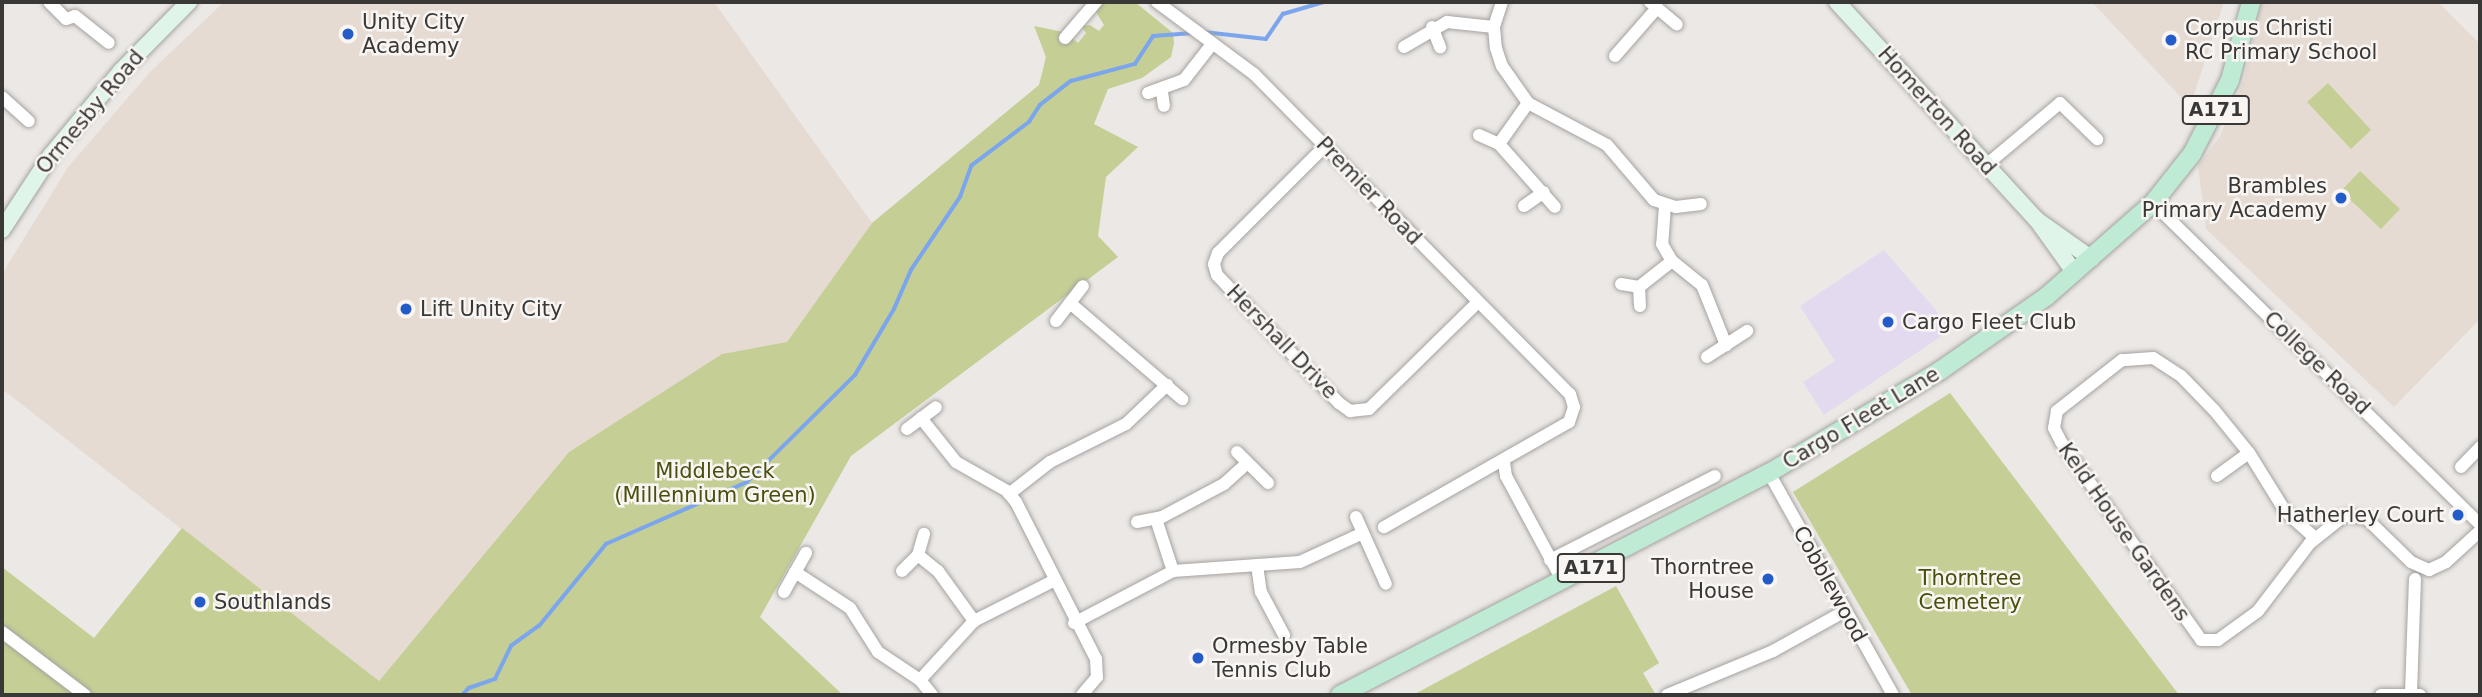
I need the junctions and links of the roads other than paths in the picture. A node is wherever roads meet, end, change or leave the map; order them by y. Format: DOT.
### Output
graph roads {
  1 [pos="49,2"];
  2 [pos="189,2"];
  3 [pos="1096,2"];
  4 [pos="1157,2"];
  5 [pos="1502,2"];
  6 [pos="1837,2"];
  7 [pos="2251,2"];
  8 [pos="1654,5"];
  9 [pos="1677,25"];
  10 [pos="1432,27"];
  11 [pos="1493,27"];
  12 [pos="1066,38"];
  13 [pos="1209,41"];
  14 [pos="109,43"];
  15 [pos="1404,47"];
  16 [pos="1440,47"];
  17 [pos="1615,56"];
  18 [pos="1162,92"];
  19 [pos="1148,93"];
  20 [pos="2,97"];
  21 [pos="1528,103"];
  22 [pos="1164,106"];
  23 [pos="29,121"];
  24 [pos="1479,135"];
  25 [pos="2097,139"];
  26 [pos="1499,144"];
  27 [pos="1325,146"];
  28 [pos="1986,166"];
  29 [pos="1544,192"];
  30 [pos="2153,203"];
  31 [pos="1701,204"];
  32 [pos="1665,205"];
  33 [pos="1524,206"];
  34 [pos="1555,207"];
  35 [pos="2037,220"];
  36 [pos="2,230"];
  37 [pos="2092,258"];
  38 [pos="1672,261"];
  39 [pos="2075,273"];
  40 [pos="1621,284"];
  41 [pos="1083,286"];
  42 [pos="1639,287"];
  43 [pos="1070,303"];
  44 [pos="1477,303"];
  45 [pos="1640,306"];
  46 [pos="1056,321"];
  47 [pos="1747,331"];
  48 [pos="1726,345"];
  49 [pos="1707,357"];
  50 [pos="1167,385"];
  51 [pos="1182,399"];
  52 [pos="936,407"];
  53 [pos="921,418"];
  54 [pos="907,429"];
  55 [pos="2480,447"];
  56 [pos="1237,452"];
  57 [pos="2249,453"];
  58 [pos="1504,462"];
  59 [pos="1247,463"];
  60 [pos="2460,467"];
  61 [pos="1769,473"];
  62 [pos="1715,476"];
  63 [pos="2217,477"];
  64 [pos="1268,483"];
  65 [pos="1009,494"];
  66 [pos="1356,517"];
  67 [pos="1156,519"];
  68 [pos="1137,522"];
  69 [pos="2480,524"];
  70 [pos="1384,527"];
  71 [pos="2480,531"];
  72 [pos="1363,533"];
  73 [pos="924,534"];
  74 [pos="2315,538"];
  75 [pos="806,553"];
  76 [pos="918,555"];
  77 [pos="1550,560"];
  78 [pos="1257,565"];
  79 [pos="902,571"];
  80 [pos="1173,571"];
  81 [pos="795,572"];
  82 [pos="2416,579"];
  83 [pos="1055,580"];
  84 [pos="1563,582"];
  85 [pos="1386,584"];
  86 [pos="784,592"];
  87 [pos="1845,611"];
  88 [pos="974,621"];
  89 [pos="1074,623"];
  90 [pos="2,632"];
  91 [pos="1284,635"];
  92 [pos="920,680"];
  93 [pos="1087,694"];
  94 [pos="2415,694"];
  95 [pos="85,695"];
  96 [pos="932,695"];
  97 [pos="1340,695"];
  98 [pos="1667,695"];
  99 [pos="1893,695"];
  100 [pos="2381,695"];
  1 -- 14 [label="street"];
  2 -- 36 [label="street, Ormesby Road"];
  3 -- 12 [label="street"];
  4 -- 13 [label="street, Premier Road"];
  5 -- 11 [label="street"];
  6 -- 28 [label="street, Homerton Road"];
  7 -- 30 [label="main road, Cargo Fleet Lane / A171"];
  8 -- 9 [label="street"];
  8 -- 17 [label="street"];
  10 -- 11 [label="street"];
  10 -- 15 [label="street"];
  10 -- 16 [label="street"];
  11 -- 21 [label="street"];
  13 -- 18 [label="street"];
  13 -- 27 [label="street, Premier Road"];
  18 -- 19 [label="street"];
  18 -- 22 [label="street"];
  20 -- 23 [label="street"];
  21 -- 26 [label="street"];
  21 -- 32 [label="street"];
  24 -- 26 [label="street"];
  25 -- 28 [label="street"];
  26 -- 29 [label="street"];
  27 -- 44 [label="street, Premier Road"];
  27 -- 44 [label="street, Hershall Drive"];
  28 -- 35 [label="street, Homerton Road"];
  29 -- 33 [label="street"];
  29 -- 34 [label="street"];
  30 -- 37 [label="main road, Cargo Fleet Lane / A171"];
  30 -- 69 [label="street, College Road"];
  31 -- 32 [label="street"];
  32 -- 38 [label="street"];
  35 -- 37 [label="street, Homerton Road"];
  35 -- 39 [label="street, Homerton Road"];
  37 -- 39 [label="main road, Cargo Fleet Lane / A171"];
  38 -- 42 [label="street"];
  38 -- 48 [label="street"];
  39 -- 61 [label="main road, Cargo Fleet Lane / A171"];
  40 -- 42 [label="street"];
  41 -- 43 [label="street"];
  42 -- 45 [label="street"];
  43 -- 46 [label="street"];
  43 -- 50 [label="street"];
  44 -- 58 [label="street, Premier Road"];
  47 -- 48 [label="street"];
  48 -- 49 [label="street"];
  50 -- 51 [label="street"];
  50 -- 65 [label="street"];
  52 -- 53 [label="street"];
  53 -- 54 [label="street"];
  53 -- 65 [label="street"];
  55 -- 60 [label="street"];
  56 -- 59 [label="street"];
  57 -- 63 [label="street"];
  57 -- 74 [label="street, Keld House Gardens"];
  57 -- 74 [label="street, Keld House Gardens"];
  58 -- 70 [label="street"];
  58 -- 77 [label="street"];
  59 -- 64 [label="street"];
  59 -- 67 [label="street"];
  61 -- 84 [label="main road, Cargo Fleet Lane / A171"];
  61 -- 87 [label="street, Cobblewood"];
  62 -- 77 [label="street"];
  65 -- 83 [label="street"];
  66 -- 72 [label="street"];
  67 -- 68 [label="street"];
  67 -- 80 [label="street"];
  71 -- 74 [label="street, Keld House Gardens"];
  72 -- 78 [label="street"];
  72 -- 85 [label="street"];
  73 -- 76 [label="street"];
  75 -- 81 [label="street"];
  76 -- 79 [label="street"];
  76 -- 88 [label="street"];
  77 -- 84 [label="street"];
  78 -- 80 [label="street"];
  78 -- 91 [label="street"];
  80 -- 89 [label="street"];
  81 -- 86 [label="street"];
  81 -- 92 [label="street"];
  82 -- 94 [label="street"];
  83 -- 88 [label="street"];
  83 -- 89 [label="street"];
  84 -- 97 [label="main road, Cargo Fleet Lane / A171"];
  87 -- 98 [label="street"];
  87 -- 99 [label="street, Cobblewood"];
  88 -- 92 [label="street"];
  89 -- 93 [label="street"];
  90 -- 95 [label="street"];
  92 -- 96 [label="street"];
  94 -- 100 [label="street"];
}
